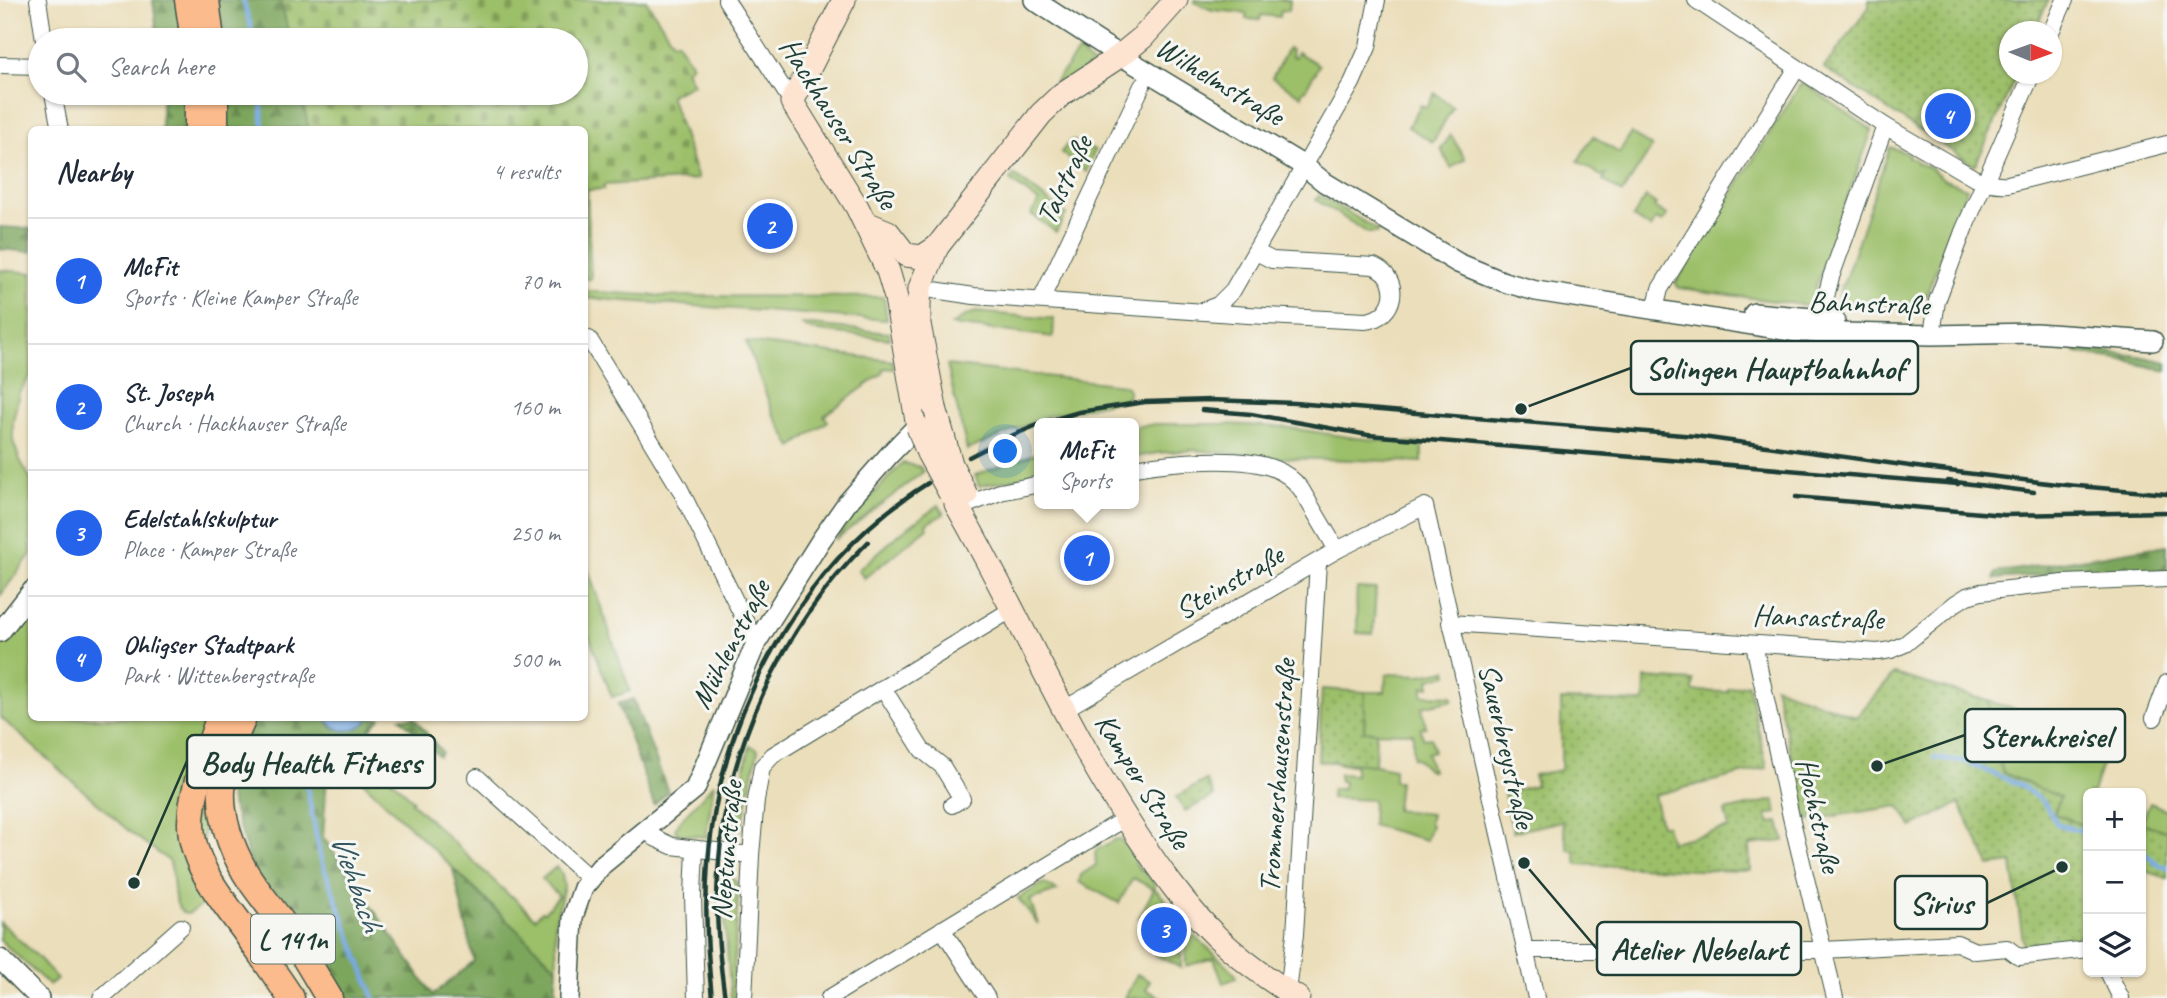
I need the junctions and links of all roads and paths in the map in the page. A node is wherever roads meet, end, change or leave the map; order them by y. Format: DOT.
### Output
graph roads {
  1 [pos="38,0"];
  2 [pos="187,0"];
  3 [pos="207,0"];
  4 [pos="726,0"];
  5 [pos="844,0"];
  6 [pos="1034,0"];
  7 [pos="1176,0"];
  8 [pos="1377,0"];
  9 [pos="1696,0"];
  10 [pos="2065,0"];
  11 [pos="2056,21"];
  12 [pos="42,28"];
  13 [pos="191,28"];
  14 [pos="210,28"];
  15 [pos="1121,55"];
  16 [pos="0,65"];
  17 [pos="28,66"];
  18 [pos="1797,68"];
  19 [pos="2027,84"];
  20 [pos="1142,86"];
  21 [pos="792,102"];
  22 [pos="55,105"];
  23 [pos="197,105"];
  24 [pos="216,105"];
  25 [pos="59,126"];
  26 [pos="197,126"];
  27 [pos="216,126"];
  28 [pos="1885,127"];
  29 [pos="2167,144"];
  30 [pos="1304,166"];
  31 [pos="1983,181"];
  32 [pos="872,225"];
  33 [pos="937,247"];
  34 [pos="1256,253"];
  35 [pos="920,288"];
  36 [pos="894,290"];
  37 [pos="1587,292"];
  38 [pos="1041,300"];
  39 [pos="1656,304"];
  40 [pos="1196,312"];
  41 [pos="1820,320"];
  42 [pos="1932,330"];
  43 [pos="1797,332"];
  44 [pos="589,339"];
  45 [pos="2160,342"];
  46 [pos="935,408"];
  47 [pos="918,426"];
  48 [pos="1139,467"];
  49 [pos="1034,485"];
  50 [pos="964,501"];
  51 [pos="1425,506"];
  52 [pos="1337,550"];
  53 [pos="1318,563"];
  54 [pos="2167,579"];
  55 [pos="28,596"];
  56 [pos="1011,610"];
  57 [pos="1450,623"];
  58 [pos="0,632"];
  59 [pos="756,643"];
  60 [pos="1754,644"];
  61 [pos="2167,683"];
  62 [pos="883,688"];
  63 [pos="1063,710"];
  64 [pos="2154,718"];
  65 [pos="218,721"];
  66 [pos="242,721"];
  67 [pos="477,777"];
  68 [pos="952,805"];
  69 [pos="1126,818"];
  70 [pos="647,830"];
  71 [pos="695,849"];
  72 [pos="751,855"];
  73 [pos="590,879"];
  74 [pos="181,928"];
  75 [pos="942,929"];
  76 [pos="2083,949"];
  77 [pos="1525,950"];
  78 [pos="1823,950"];
  79 [pos="0,959"];
  80 [pos="2110,977"];
  81 [pos="1290,996"];
  82 [pos="39,998"];
  83 [pos="101,998"];
  84 [pos="290,998"];
  85 [pos="329,998"];
  86 [pos="569,998"];
  87 [pos="696,998"];
  88 [pos="744,998"];
  89 [pos="829,998"];
  90 [pos="987,998"];
  91 [pos="1536,998"];
  92 [pos="1835,998"];
  93 [pos="2121,998"];
  1 -- 12 [label="street"];
  2 -- 13 [label="main road"];
  3 -- 14 [label="main road"];
  4 -- 21 [label="street, Hackhauser Straße"];
  5 -- 21 [label="main road"];
  6 -- 15 [label="street, Wilhelmstraße"];
  7 -- 15 [label="main road"];
  8 -- 30 [label="street"];
  9 -- 18 [label="street"];
  10 -- 11 [label="street"];
  15 -- 30 [label="street, Wilhelmstraße"];
  15 -- 33 [label="main road"];
  16 -- 17 [label="street"];
  18 -- 28 [label="street"];
  18 -- 39 [label="street"];
  19 -- 31 [label="street"];
  20 -- 38 [label="street, Talstraße"];
  21 -- 32 [label="main road, Hackhauser Straße"];
  22 -- 25 [label="street"];
  23 -- 26 [label="main road"];
  24 -- 27 [label="main road"];
  28 -- 31 [label="street"];
  28 -- 41 [label="street"];
  29 -- 31 [label="street"];
  30 -- 34 [label="street"];
  30 -- 37 [label="street, Wilhelmstraße"];
  30 -- 37 [label="street, Wilhelmstraße"];
  31 -- 42 [label="street"];
  32 -- 33 [label="main road"];
  32 -- 35 [label="main road"];
  32 -- 36 [label="main road, Hackhauser Straße"];
  33 -- 35 [label="main road"];
  34 -- 40 [label="street"];
  34 -- 40 [label="street"];
  35 -- 38 [label="street"];
  35 -- 46 [label="main road, Kamper Straße"];
  36 -- 47 [label="main road, Kamper Straße"];
  37 -- 39 [label="street, Bahnstraße"];
  38 -- 40 [label="street"];
  39 -- 41 [label="street, Bahnstraße"];
  39 -- 43 [label="street, Bahnstraße"];
  41 -- 42 [label="street, Bahnstraße"];
  41 -- 43 [label="street"];
  42 -- 43 [label="street, Bahnstraße"];
  42 -- 45 [label="street, Bahnstraße"];
  44 -- 59 [label="street"];
  46 -- 47 [label="street, Mühlenstraße"];
  46 -- 50 [label="main road, Kamper Straße, bridge"];
  47 -- 50 [label="main road, Kamper Straße, bridge"];
  47 -- 59 [label="street, Mühlenstraße"];
  48 -- 52 [label="street"];
  49 -- 50 [label="street"];
  50 -- 56 [label="main road, Kamper Straße"];
  51 -- 52 [label="street, Steinstraße"];
  51 -- 57 [label="street, Sauerbreystraße"];
  52 -- 53 [label="street, Steinstraße"];
  53 -- 63 [label="street, Steinstraße"];
  53 -- 81 [label="street, Trommershausenstraße"];
  54 -- 60 [label="street, Hansastraße"];
  55 -- 58 [label="street"];
  56 -- 62 [label="street, Neptunstraße"];
  56 -- 63 [label="main road, Kamper Straße"];
  57 -- 60 [label="street, Hansastraße"];
  57 -- 77 [label="street, Sauerbreystraße"];
  59 -- 70 [label="street, Mühlenstraße"];
  60 -- 78 [label="street, Hochstraße"];
  61 -- 64 [label="street"];
  62 -- 68 [label="street"];
  62 -- 72 [label="street, Neptunstraße"];
  63 -- 69 [label="main road, Kamper Straße"];
  65 -- 84 [label="highway, L 141n"];
  66 -- 85 [label="highway, L 141n"];
  67 -- 73 [label="street"];
  69 -- 75 [label="street"];
  69 -- 81 [label="main road, Kamper Straße"];
  70 -- 71 [label="street"];
  70 -- 73 [label="street, Mühlenstraße"];
  71 -- 72 [label="street"];
  71 -- 87 [label="street"];
  72 -- 88 [label="street, Neptunstraße"];
  73 -- 86 [label="street, Mühlenstraße"];
  74 -- 83 [label="street"];
  75 -- 89 [label="street"];
  75 -- 90 [label="street"];
  76 -- 78 [label="street"];
  77 -- 78 [label="street"];
  77 -- 91 [label="street, Sauerbreystraße"];
  78 -- 92 [label="street, Hochstraße"];
  79 -- 82 [label="street"];
  80 -- 93 [label="street"];
}
